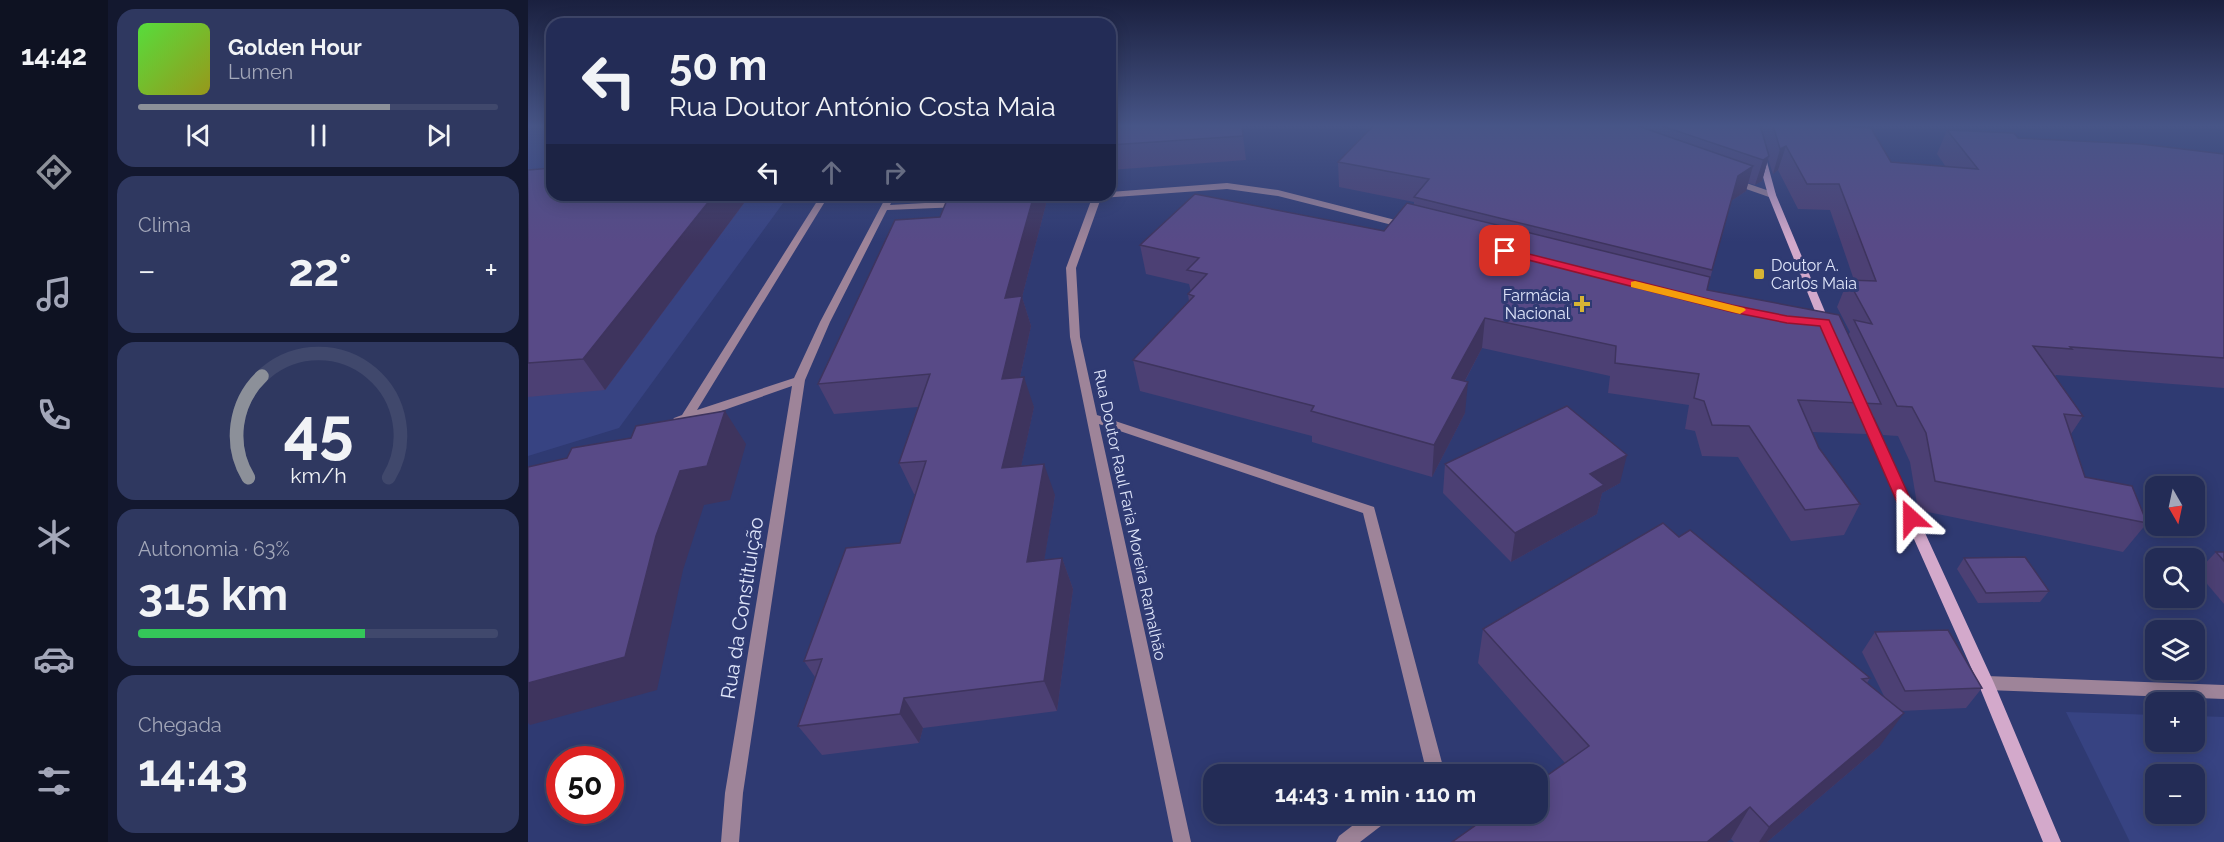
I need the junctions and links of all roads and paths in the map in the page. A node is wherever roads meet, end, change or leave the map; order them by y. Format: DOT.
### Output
graph roads {
  1 [pos="1764,164"];
  2 [pos="1726,178"];
  3 [pos="1116,195"];
  4 [pos="1772,195"];
  5 [pos="821,201"];
  6 [pos="887,201"];
  7 [pos="1095,201"];
  8 [pos="966,204"];
  9 [pos="883,208"];
  10 [pos="1414,228"];
  11 [pos="1831,340"];
  12 [pos="799,380"];
  13 [pos="1859,401"];
  14 [pos="1092,417"];
  15 [pos="686,419"];
  16 [pos="663,426"];
  17 [pos="1986,683"];
  18 [pos="2224,692"];
  19 [pos="1434,764"];
  20 [pos="1369,824"];
  21 [pos="730,842"];
  22 [pos="1182,842"];
  23 [pos="1345,842"];
  24 [pos="2052,842"];
  1 -- 4 [label="main road"];
  2 -- 4 [label="street"];
  3 -- 10 [label="street"];
  4 -- 11 [label="main road"];
  5 -- 15 [label="street"];
  6 -- 9 [label="street, Rua da Constituição"];
  7 -- 14 [label="street, Rua Doutor Raul Faria Moreira Ramalhão"];
  8 -- 9 [label="street"];
  9 -- 12 [label="street, Rua da Constituição"];
  12 -- 15 [label="street"];
  12 -- 21 [label="street, Rua da Constituição"];
  13 -- 17 [label="main road"];
  14 -- 19 [label="street"];
  14 -- 22 [label="street, Rua Doutor Raul Faria Moreira Ramalhão"];
  15 -- 16 [label="street"];
  17 -- 18 [label="street"];
  17 -- 24 [label="main road"];
  20 -- 23 [label="street"];
}
